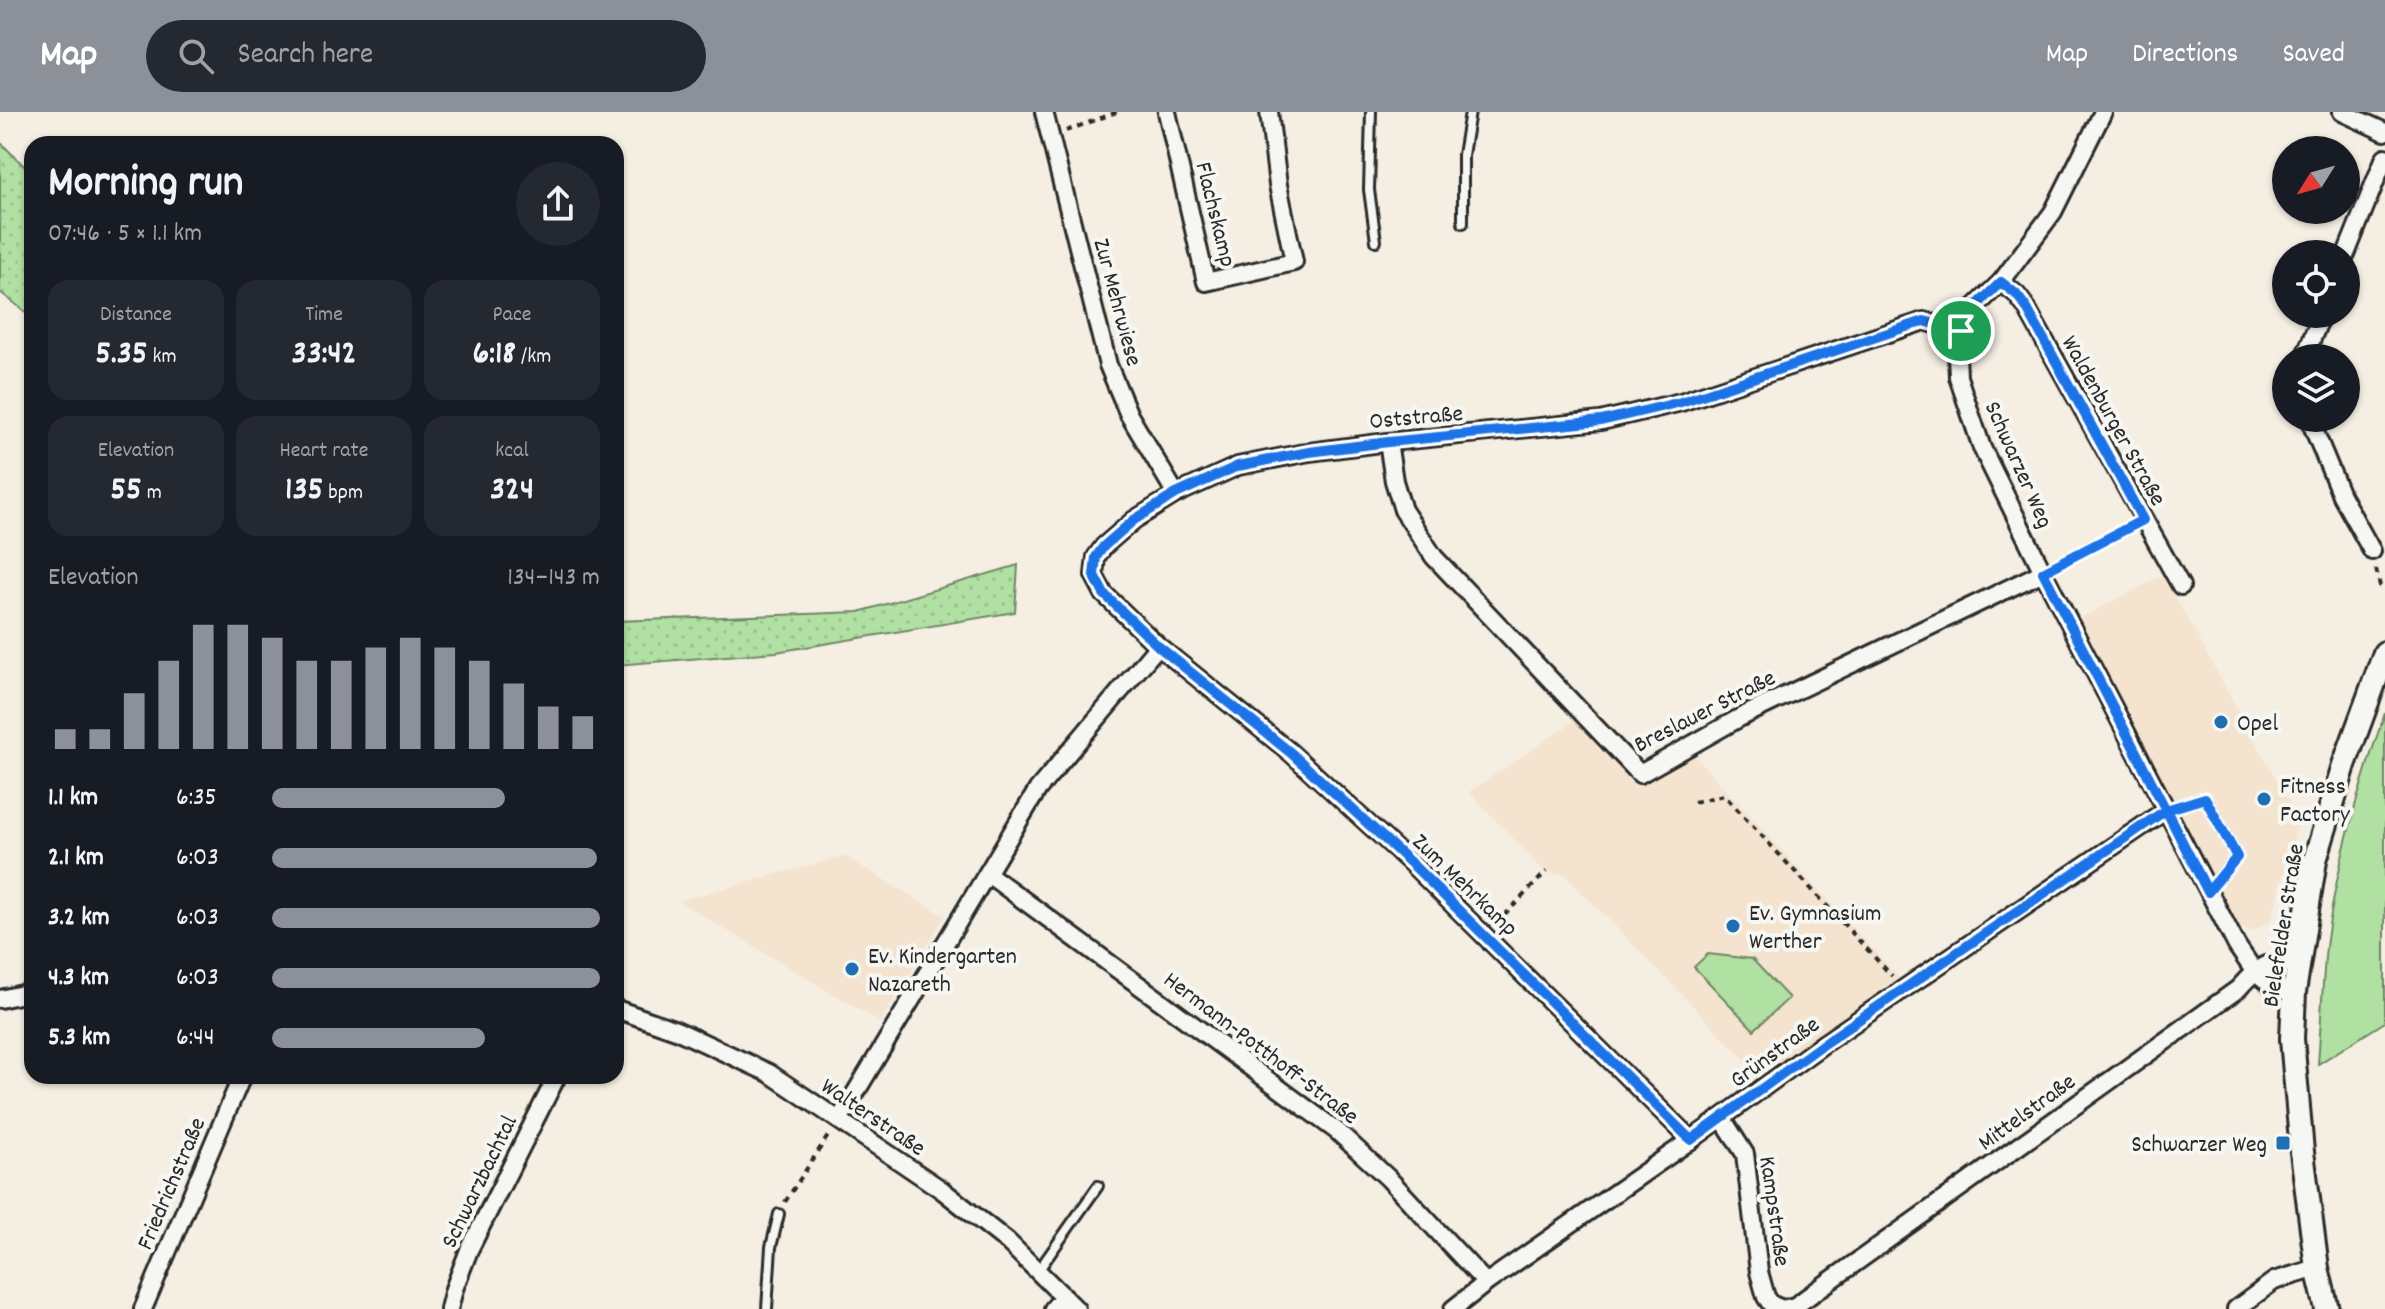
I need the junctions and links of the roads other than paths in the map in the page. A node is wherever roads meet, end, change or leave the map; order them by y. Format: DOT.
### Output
graph roads {
  1 [pos="1044,112"];
  2 [pos="1167,112"];
  3 [pos="1269,112"];
  4 [pos="1371,112"];
  5 [pos="1470,112"];
  6 [pos="2103,112"];
  7 [pos="2342,112"];
  8 [pos="2385,132"];
  9 [pos="2385,157"];
  10 [pos="1463,223"];
  11 [pos="2352,240"];
  12 [pos="1376,241"];
  13 [pos="2001,282"];
  14 [pos="1961,331"];
  15 [pos="2315,432"];
  16 [pos="1388,442"];
  17 [pos="1176,494"];
  18 [pos="2372,551"];
  19 [pos="2043,572"];
  20 [pos="2181,586"];
  21 [pos="1158,646"];
  22 [pos="2385,653"];
  23 [pos="2166,810"];
  24 [pos="988,874"];
  25 [pos="2208,892"];
  26 [pos="2298,963"];
  27 [pos="2254,971"];
  28 [pos="2294,992"];
  29 [pos="24,994"];
  30 [pos="0,999"];
  31 [pos="624,1012"];
  32 [pos="239,1084"];
  33 [pos="553,1084"];
  34 [pos="1722,1118"];
  35 [pos="839,1120"];
  36 [pos="1691,1140"];
  37 [pos="1098,1186"];
  38 [pos="779,1214"];
  39 [pos="2317,1268"];
  40 [pos="1038,1271"];
  41 [pos="1486,1283"];
  42 [pos="1058,1303"];
  43 [pos="143,1309"];
  44 [pos="449,1309"];
  45 [pos="767,1309"];
  46 [pos="1076,1309"];
  47 [pos="1453,1309"];
  48 [pos="1782,1309"];
  49 [pos="2236,1309"];
  50 [pos="2327,1309"];
  1 -- 17 [label="street, Zur Mehrwiese"];
  2 -- 3 [label="street, Flachskamp"];
  4 -- 12 [label="lane"];
  5 -- 10 [label="lane"];
  6 -- 13 [label="street"];
  7 -- 8 [label="street"];
  9 -- 11 [label="street"];
  13 -- 14 [label="street"];
  13 -- 20 [label="street, Waldenburger Straße"];
  14 -- 16 [label="street, Oststraße"];
  14 -- 19 [label="street, Schwarzer Weg"];
  15 -- 18 [label="street"];
  16 -- 17 [label="street, Oststraße"];
  16 -- 19 [label="street, Breslauer Straße"];
  17 -- 21 [label="street, Oststraße"];
  19 -- 23 [label="street, Schwarzer Weg"];
  21 -- 24 [label="street"];
  21 -- 36 [label="street, Zum Mehrkamp"];
  22 -- 26 [label="main road, Bielefelder Straße"];
  23 -- 25 [label="street, Schwarzer Weg"];
  23 -- 25 [label="lane"];
  23 -- 34 [label="street, Grünstraße"];
  24 -- 35 [label="street"];
  24 -- 41 [label="street, Hermann-Potthoff-Straße"];
  25 -- 27 [label="street, Schwarzer Weg"];
  26 -- 27 [label="street, Mittelstraße"];
  26 -- 28 [label="main road, Bielefelder Straße"];
  27 -- 28 [label="street, Schwarzer Weg"];
  27 -- 48 [label="street, Mittelstraße"];
  28 -- 39 [label="main road, Bielefelder Straße"];
  29 -- 30 [label="street"];
  31 -- 35 [label="street, Walterstraße"];
  32 -- 43 [label="street, Friedrichstraße"];
  33 -- 44 [label="street, Schwarzbachtal"];
  34 -- 36 [label="street, Grünstraße"];
  34 -- 48 [label="street, Kampstraße"];
  35 -- 40 [label="street, Walterstraße"];
  36 -- 41 [label="street, Grünstraße"];
  37 -- 40 [label="lane"];
  38 -- 45 [label="lane"];
  39 -- 49 [label="street"];
  39 -- 50 [label="main road, Bielefelder Straße"];
  40 -- 42 [label="street, Walterstraße"];
  41 -- 47 [label="street, Grünstraße"];
  42 -- 46 [label="street, Walterstraße"];
}
